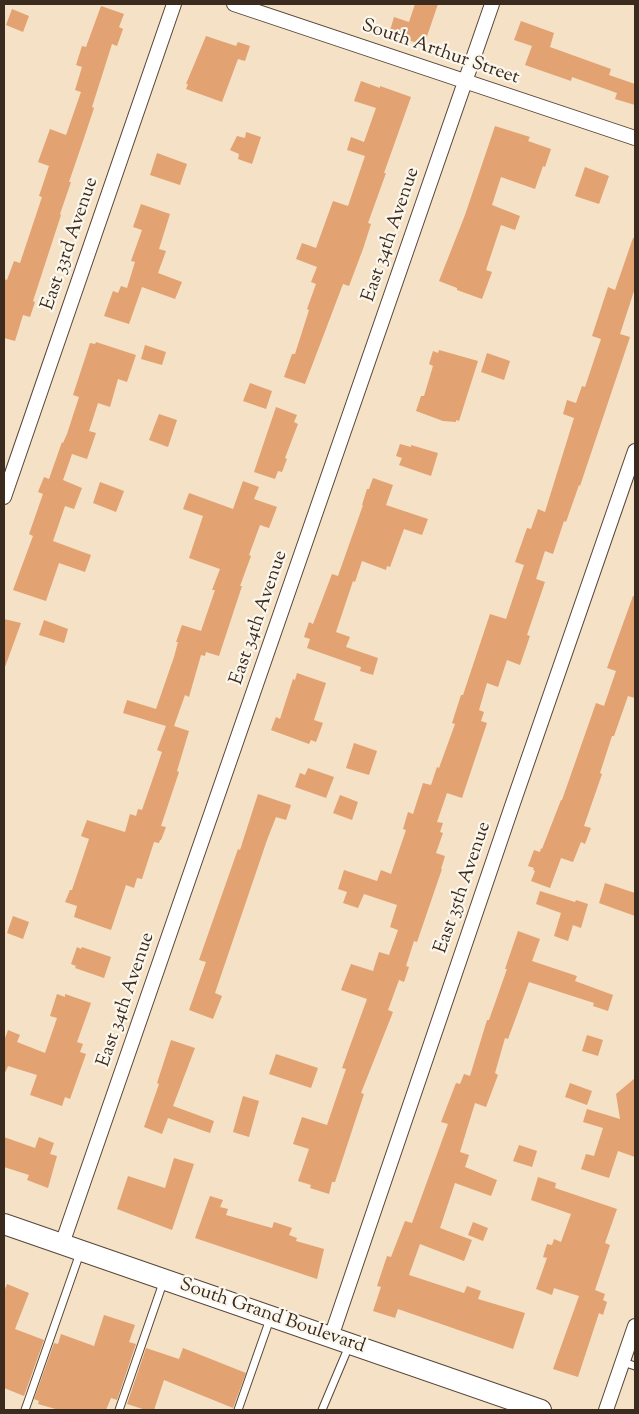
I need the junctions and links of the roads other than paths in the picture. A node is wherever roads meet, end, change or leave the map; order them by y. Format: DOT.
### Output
graph roads {
  1 [pos="174,4"];
  2 [pos="234,4"];
  3 [pos="492,4"];
  4 [pos="465,81"];
  5 [pos="635,138"];
  6 [pos="635,451"];
  7 [pos="4,497"];
  8 [pos="4,1224"];
  9 [pos="71,1247"];
  10 [pos="164,1279"];
  11 [pos="271,1316"];
  12 [pos="635,1326"];
  13 [pos="331,1337"];
  14 [pos="350,1344"];
  15 [pos="629,1364"];
  16 [pos="24,1410"];
  17 [pos="120,1410"];
  18 [pos="238,1410"];
  19 [pos="322,1410"];
  20 [pos="541,1410"];
  21 [pos="606,1410"];
  1 -- 7 [label="street, East 33rd Avenue"];
  2 -- 4 [label="street, South Arthur Street"];
  3 -- 4 [label="street, East 34th Avenue"];
  4 -- 5 [label="street, South Arthur Street"];
  4 -- 9 [label="street, East 34th Avenue"];
  6 -- 13 [label="street, East 35th Avenue"];
  8 -- 9 [label="main road, South Grand Boulevard"];
  9 -- 10 [label="main road, South Grand Boulevard"];
  9 -- 16 [label="lane"];
  10 -- 11 [label="main road, South Grand Boulevard"];
  10 -- 17 [label="lane"];
  11 -- 13 [label="main road, South Grand Boulevard"];
  11 -- 18 [label="lane"];
  12 -- 15 [label="street"];
  13 -- 14 [label="main road, South Grand Boulevard"];
  14 -- 19 [label="lane"];
  14 -- 20 [label="main road, South Grand Boulevard"];
  15 -- 21 [label="street"];
}
